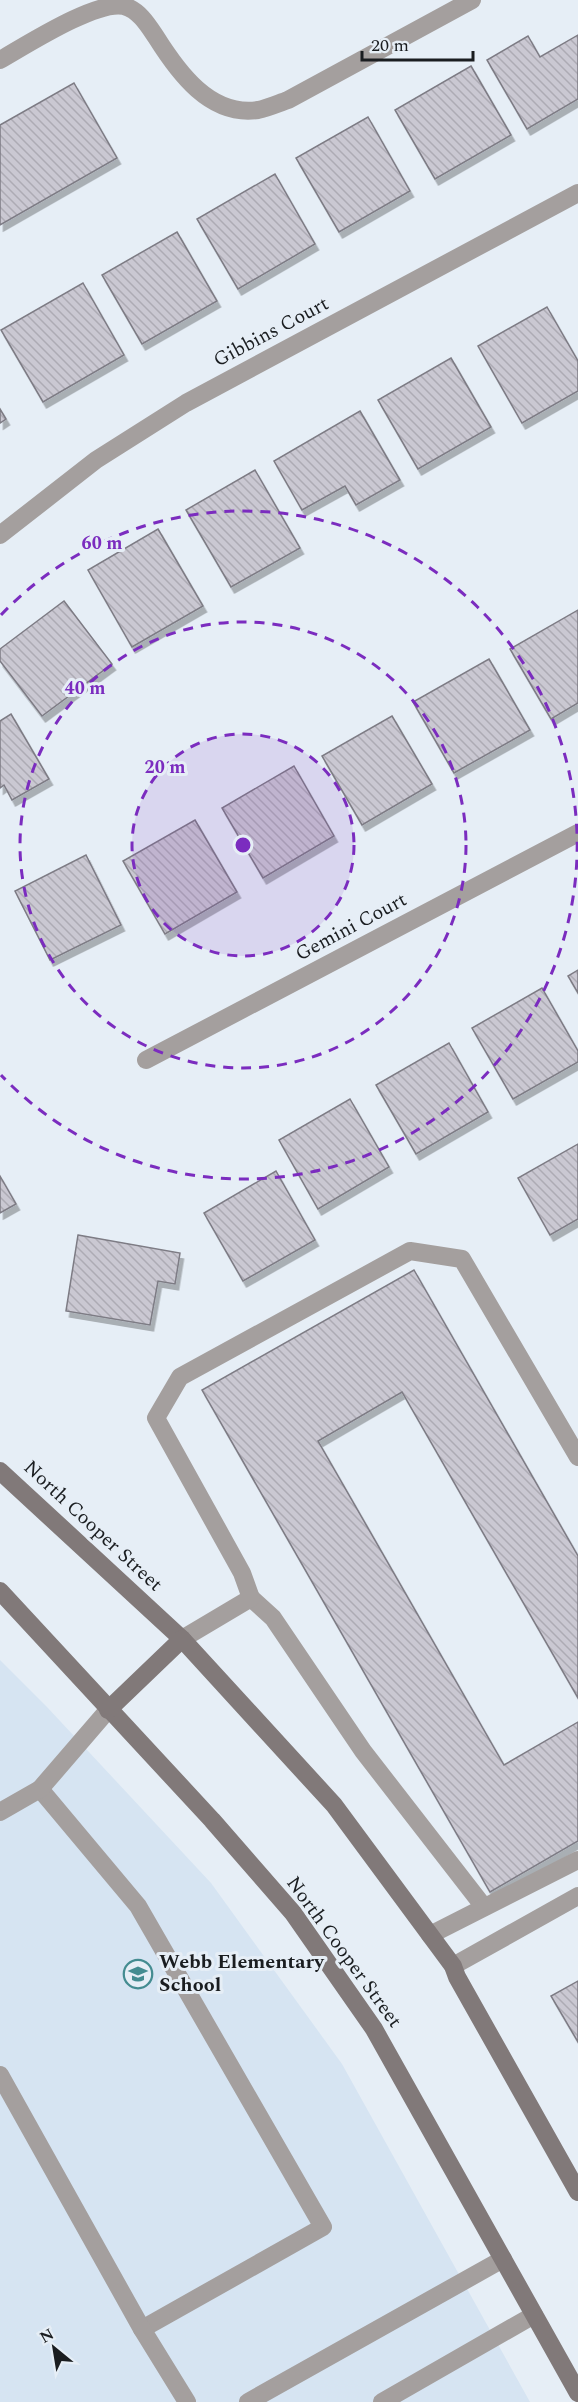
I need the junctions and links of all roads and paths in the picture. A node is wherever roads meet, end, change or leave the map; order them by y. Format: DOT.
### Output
graph roads {
  1 [pos="472,0"];
  2 [pos="0,60"];
  3 [pos="578,193"];
  4 [pos="0,535"];
  5 [pos="578,833"];
  6 [pos="146,1060"];
  7 [pos="578,1456"];
  8 [pos="0,1471"];
  9 [pos="0,1592"];
  10 [pos="251,1598"];
  11 [pos="182,1639"];
  12 [pos="108,1710"];
  13 [pos="40,1789"];
  14 [pos="0,1812"];
  15 [pos="578,1860"];
  16 [pos="578,1896"];
  17 [pos="484,1907"];
  18 [pos="430,1935"];
  19 [pos="453,1966"];
  20 [pos="0,2075"];
  21 [pos="578,2192"];
  22 [pos="503,2259"];
  23 [pos="534,2315"];
  24 [pos="142,2329"];
  25 [pos="578,2393"];
  26 [pos="187,2402"];
  27 [pos="248,2402"];
  28 [pos="382,2402"];
  1 -- 2 [label="street"];
  3 -- 4 [label="street, Gibbins Court"];
  5 -- 6 [label="street, Gemini Court"];
  7 -- 10 [label="street"];
  8 -- 11 [label="main road, North Cooper Street"];
  9 -- 12 [label="main road, North Cooper Street"];
  10 -- 11 [label="street"];
  10 -- 17 [label="street"];
  11 -- 12 [label="main road"];
  11 -- 18 [label="main road, North Cooper Street"];
  12 -- 13 [label="street"];
  12 -- 22 [label="main road, North Cooper Street"];
  13 -- 14 [label="street"];
  13 -- 24 [label="street"];
  15 -- 17 [label="street"];
  16 -- 19 [label="street"];
  17 -- 18 [label="street"];
  18 -- 19 [label="main road, North Cooper Street"];
  19 -- 21 [label="main road, North Cooper Street"];
  20 -- 24 [label="street"];
  22 -- 23 [label="main road, North Cooper Street"];
  22 -- 27 [label="street"];
  23 -- 25 [label="main road, North Cooper Street"];
  23 -- 28 [label="street"];
  24 -- 26 [label="street"];
}
